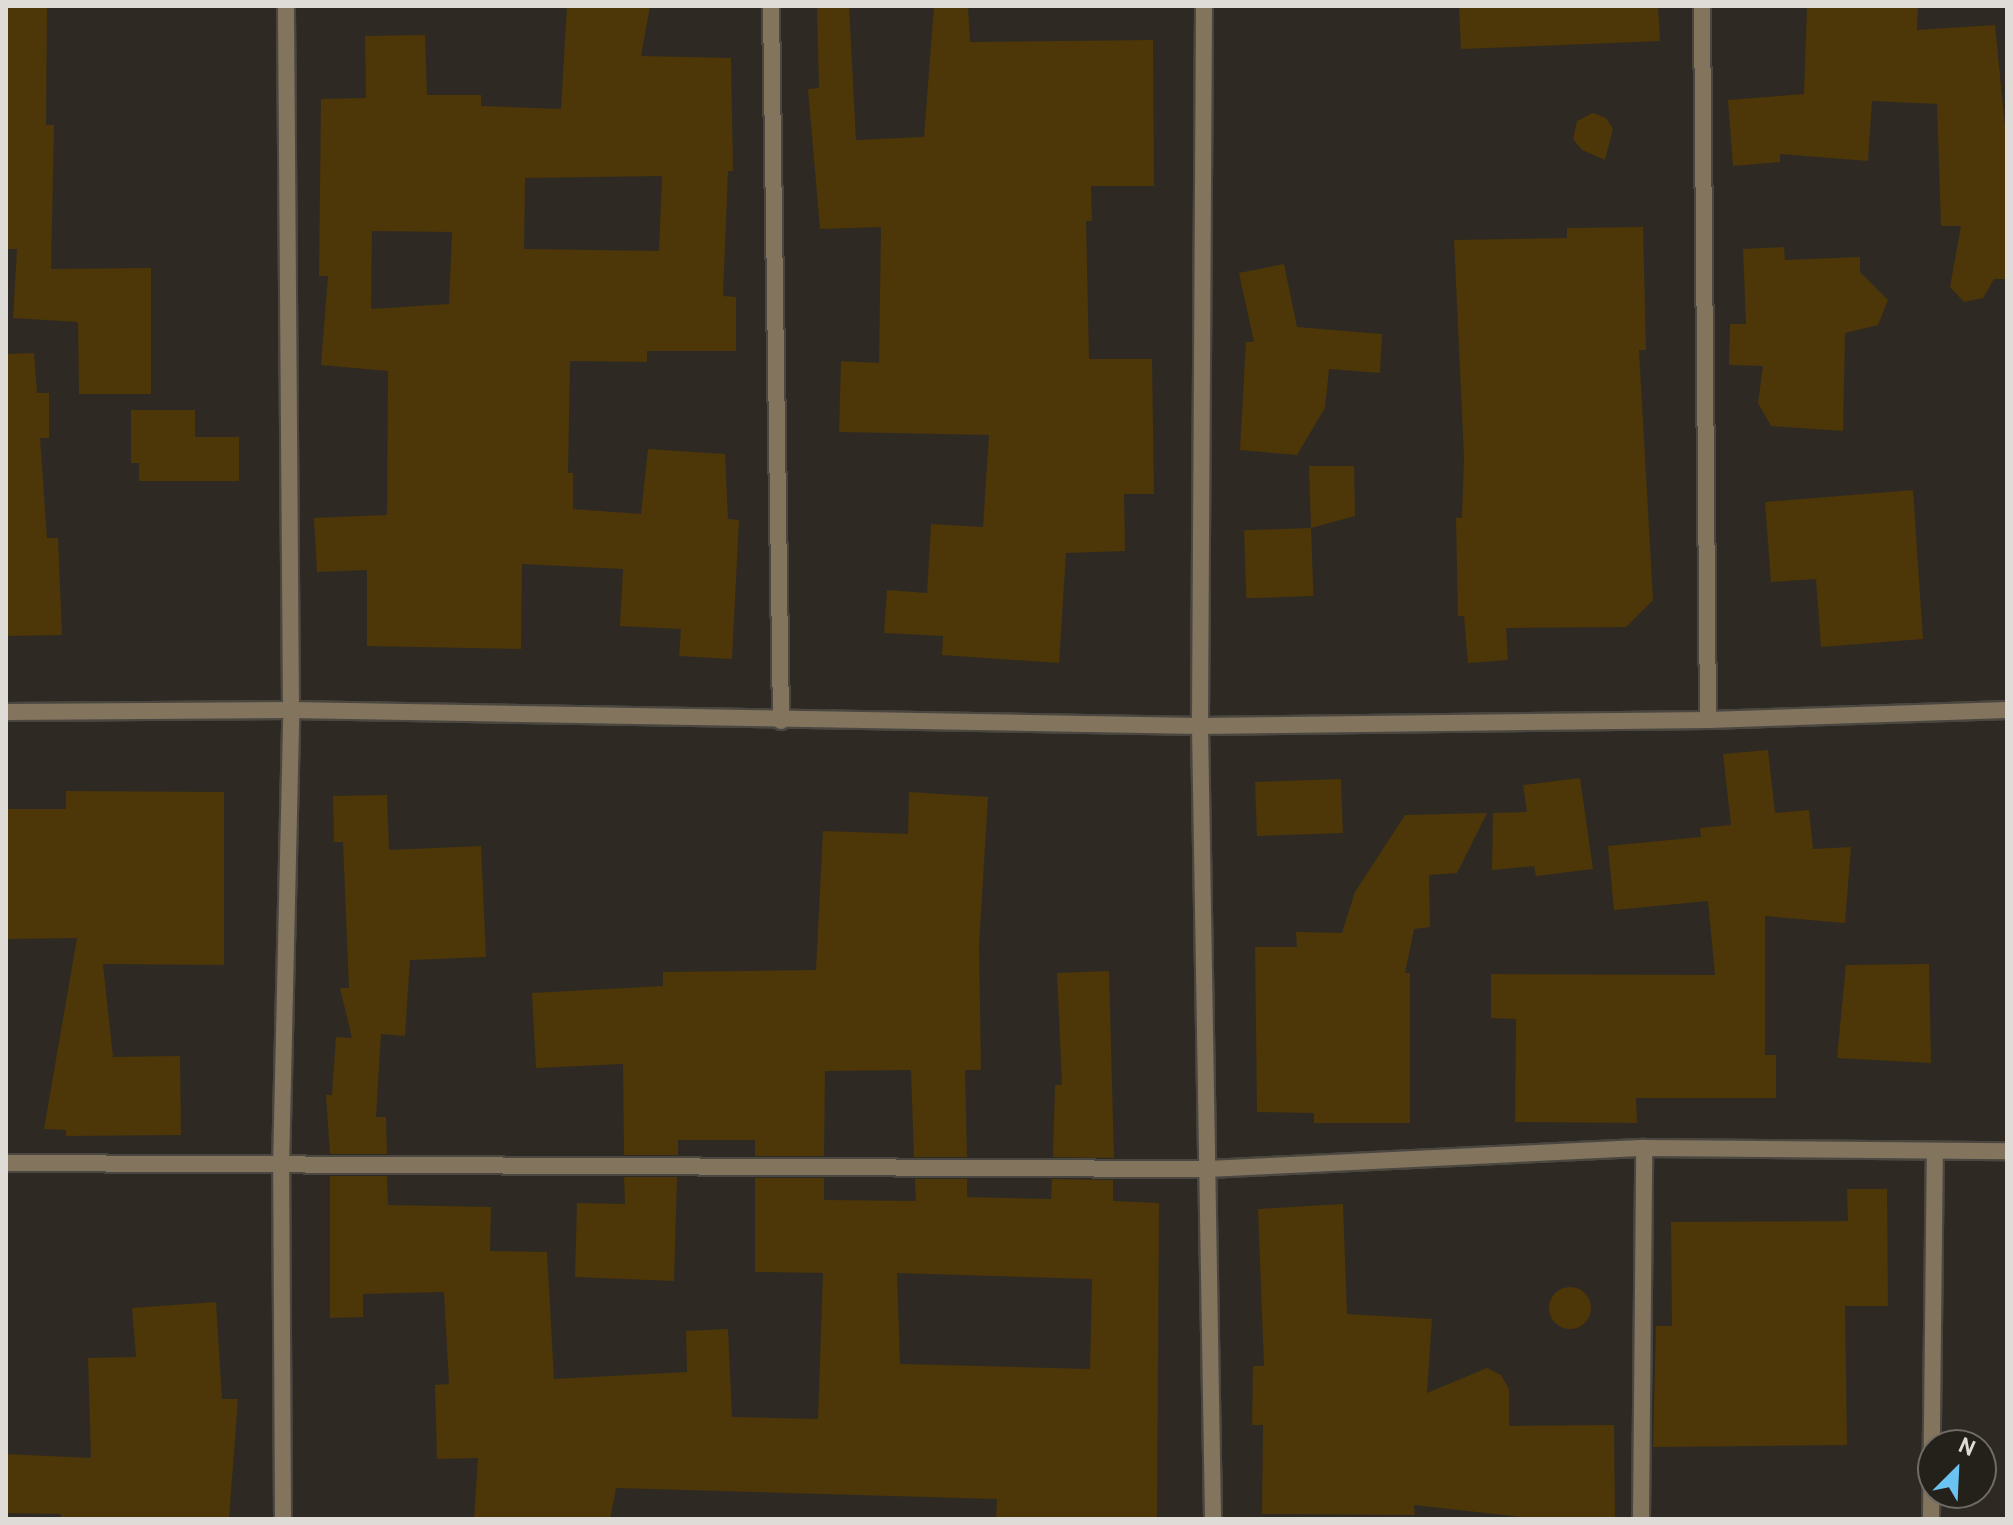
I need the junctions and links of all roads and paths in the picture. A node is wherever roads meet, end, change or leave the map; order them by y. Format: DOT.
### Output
graph roads {
  1 [pos="286,6"];
  2 [pos="771,6"];
  3 [pos="1204,6"];
  4 [pos="1702,6"];
  5 [pos="291,710"];
  6 [pos="2007,710"];
  7 [pos="6,712"];
  8 [pos="1708,720"];
  9 [pos="781,721"];
  10 [pos="1200,726"];
  11 [pos="1644,1148"];
  12 [pos="1935,1151"];
  13 [pos="2007,1151"];
  14 [pos="6,1163"];
  15 [pos="281,1167"];
  16 [pos="1208,1169"];
  17 [pos="283,1519"];
  18 [pos="1213,1519"];
  19 [pos="1641,1519"];
  20 [pos="1931,1519"];
  1 -- 5 [label="street"];
  2 -- 9 [label="street"];
  3 -- 10 [label="street"];
  4 -- 8 [label="street"];
  5 -- 7 [label="street"];
  5 -- 9 [label="street"];
  5 -- 15 [label="street"];
  6 -- 8 [label="street"];
  8 -- 10 [label="street"];
  9 -- 10 [label="street"];
  10 -- 16 [label="street"];
  11 -- 12 [label="street"];
  11 -- 16 [label="street"];
  11 -- 19 [label="street"];
  12 -- 13 [label="street"];
  12 -- 20 [label="street"];
  14 -- 15 [label="street"];
  15 -- 16 [label="street"];
  15 -- 17 [label="street"];
  16 -- 18 [label="street"];
}
